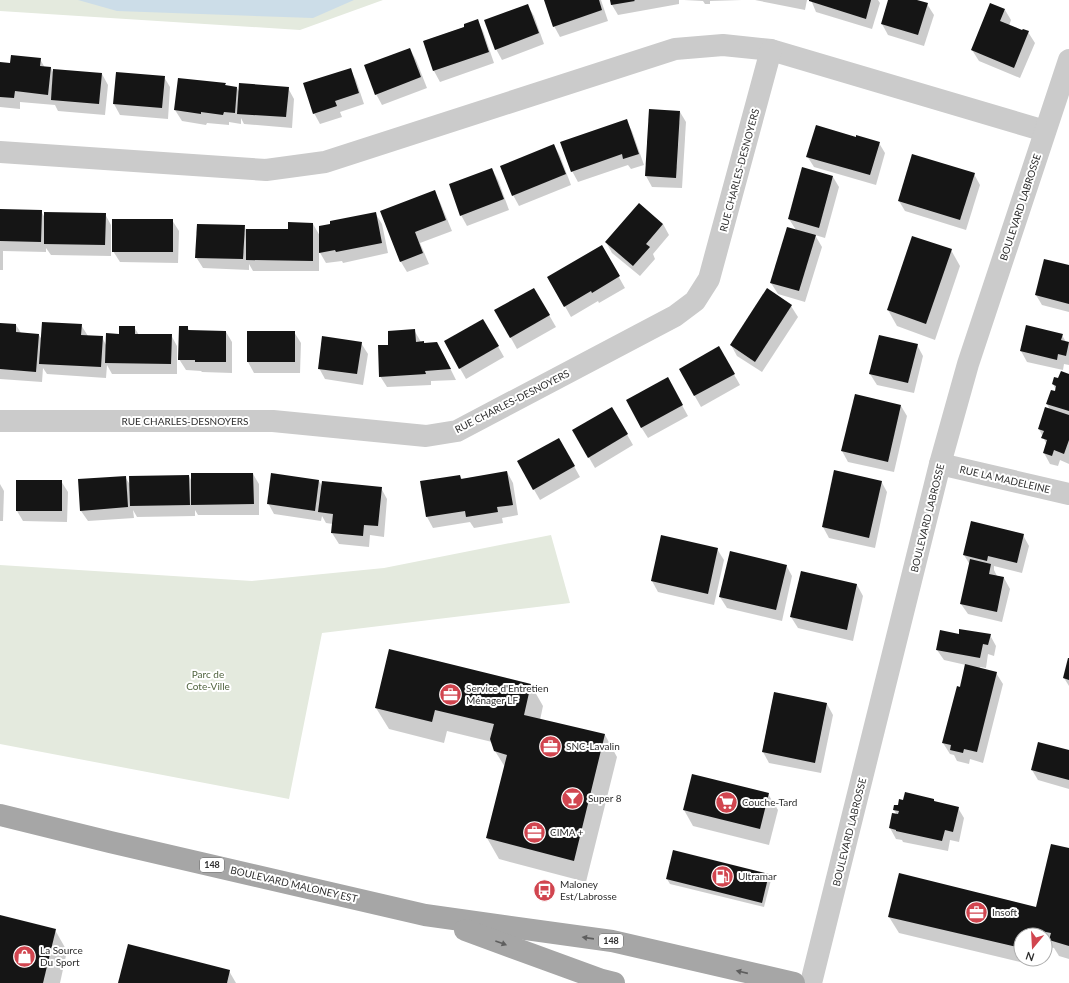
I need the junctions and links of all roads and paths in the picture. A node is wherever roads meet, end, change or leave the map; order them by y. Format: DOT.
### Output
graph roads {
  1 [pos="771,50"];
  2 [pos="1068,70"];
  3 [pos="1045,130"];
  4 [pos="0,152"];
  5 [pos="0,421"];
  6 [pos="940,464"];
  7 [pos="1069,494"];
  8 [pos="0,815"];
  9 [pos="425,915"];
  10 [pos="614,983"];
  11 [pos="794,983"];
  12 [pos="811,983"];
  1 -- 3 [label="street"];
  1 -- 4 [label="street"];
  1 -- 5 [label="street, RUE CHARLES-DESNOYERS"];
  2 -- 3 [label="street, BOULEVARD LABROSSE"];
  3 -- 6 [label="street, BOULEVARD LABROSSE"];
  6 -- 7 [label="street, RUE LA MADELEINE"];
  6 -- 12 [label="street, BOULEVARD LABROSSE"];
  8 -- 9 [label="main road, BOULEVARD MALONEY EST / 148"];
  9 -- 10 [label="main road, BOULEVARD MALONEY EST / 148, one-way"];
  11 -- 9 [label="main road, BOULEVARD MALONEY EST / 148, one-way"];
}
